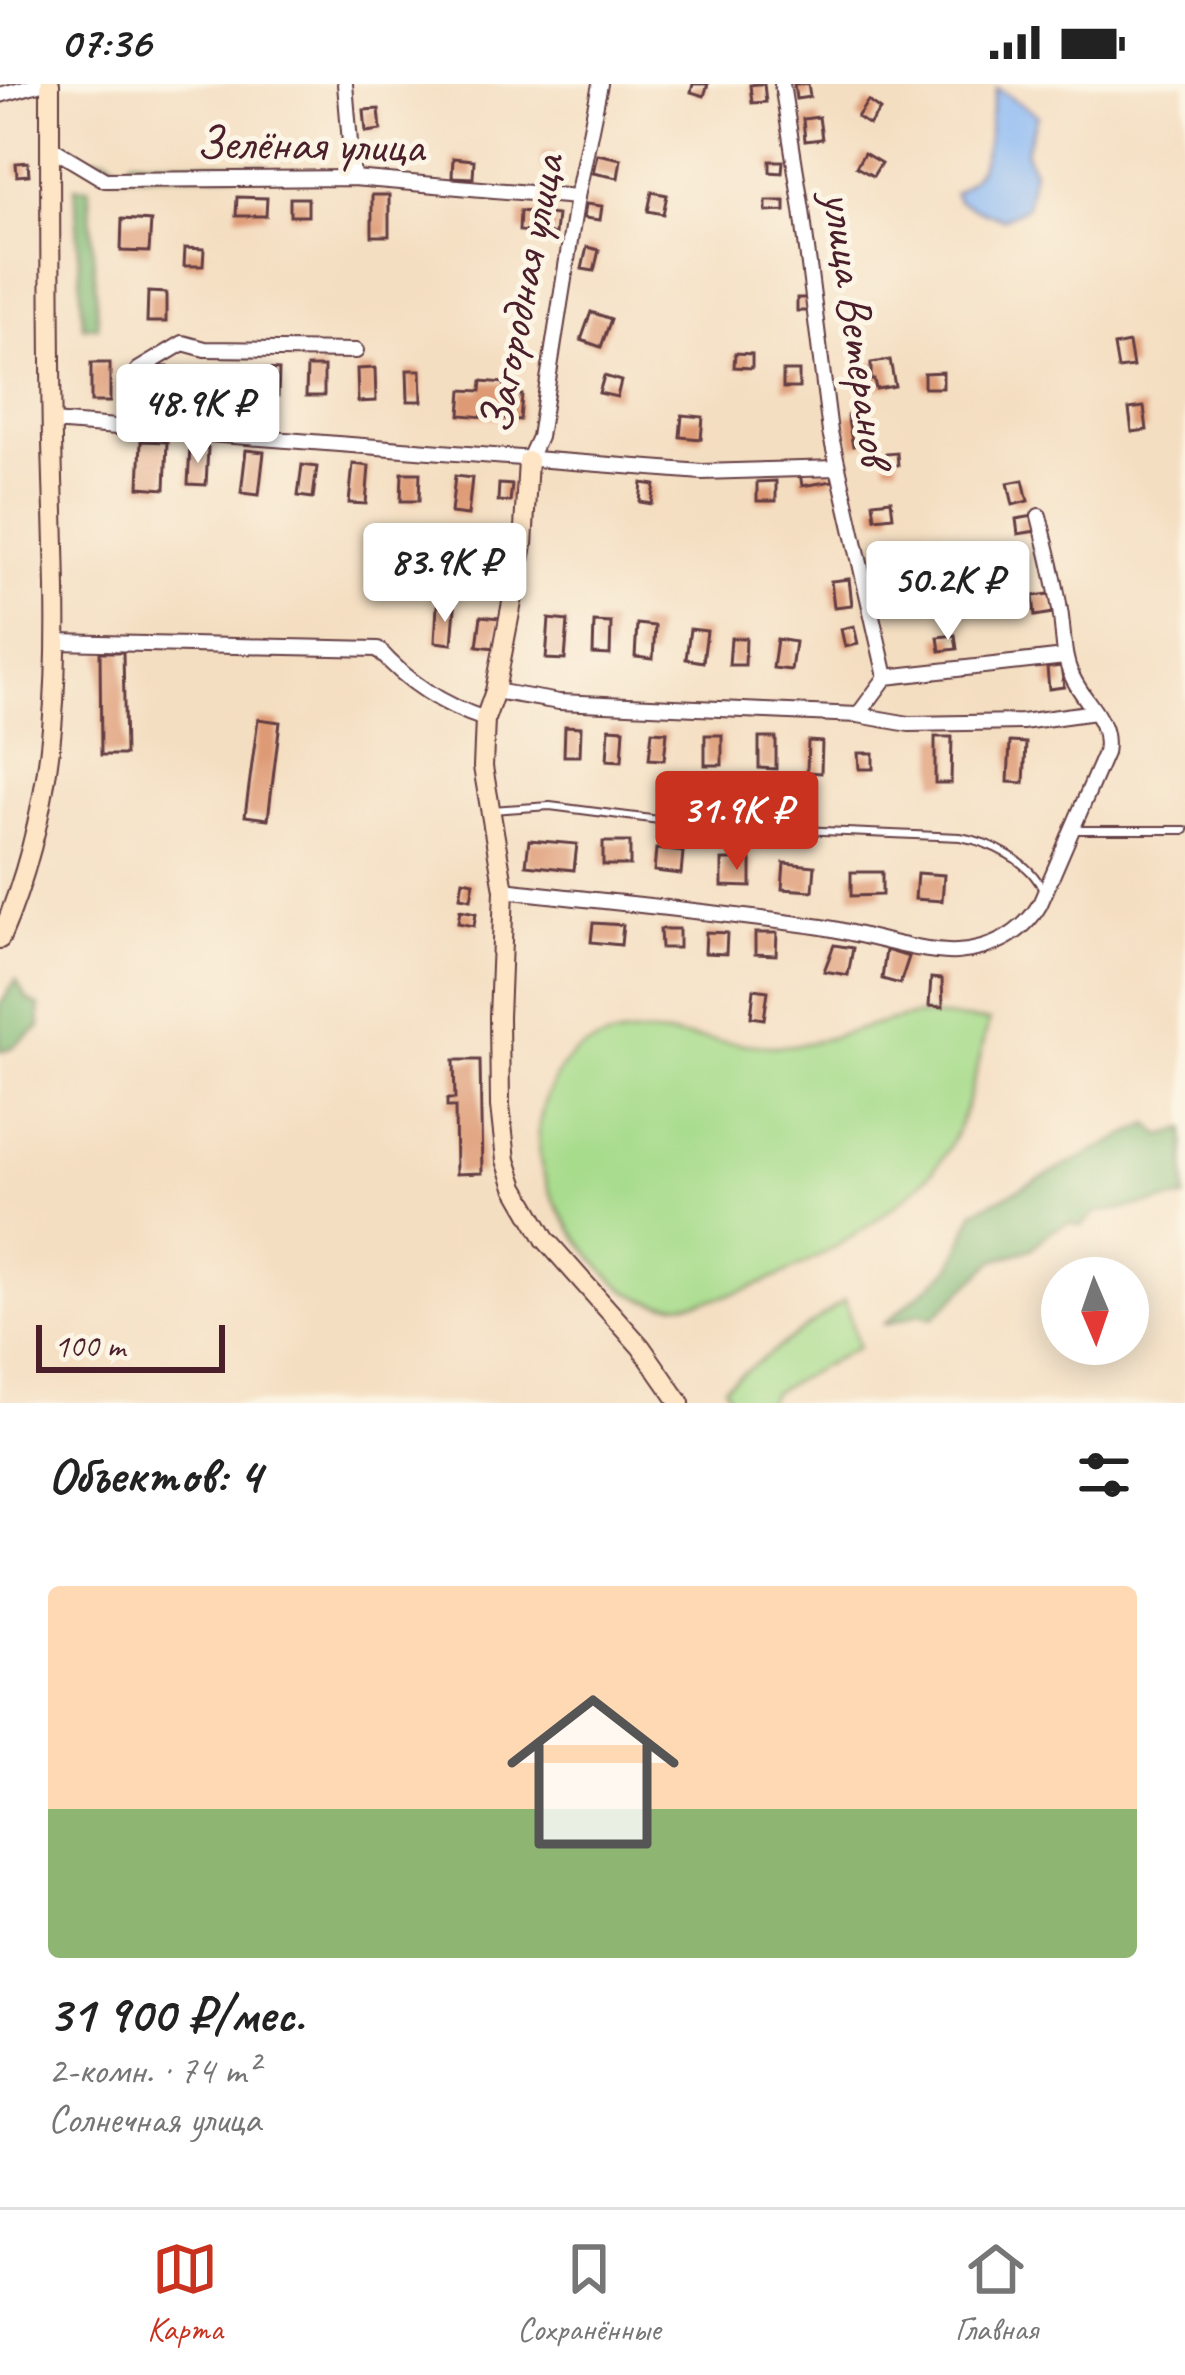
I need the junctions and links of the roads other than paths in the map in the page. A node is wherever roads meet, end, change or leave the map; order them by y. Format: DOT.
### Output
graph roads {
  1 [pos="38,84"];
  2 [pos="50,84"];
  3 [pos="345,84"];
  4 [pos="600,84"];
  5 [pos="782,84"];
  6 [pos="0,94"];
  7 [pos="50,146"];
  8 [pos="353,178"];
  9 [pos="577,197"];
  10 [pos="356,351"];
  11 [pos="52,422"];
  12 [pos="127,425"];
  13 [pos="528,460"];
  14 [pos="837,468"];
  15 [pos="1039,516"];
  16 [pos="56,642"];
  17 [pos="1065,657"];
  18 [pos="886,677"];
  19 [pos="495,691"];
  20 [pos="1095,712"];
  21 [pos="858,715"];
  22 [pos="485,719"];
  23 [pos="489,810"];
  24 [pos="1072,830"];
  25 [pos="1185,830"];
  26 [pos="504,890"];
  27 [pos="1043,891"];
  28 [pos="0,939"];
  29 [pos="680,1403"];
  1 -- 6 [label="street"];
  2 -- 7 [label="street"];
  3 -- 8 [label="street"];
  4 -- 9 [label="street, Загородная улица"];
  5 -- 14 [label="street, улица Ветеранов"];
  7 -- 8 [label="street, Зелёная улица"];
  7 -- 11 [label="street"];
  8 -- 9 [label="street, Зелёная улица"];
  9 -- 13 [label="street, Загородная улица"];
  10 -- 12 [label="street"];
  11 -- 12 [label="street"];
  11 -- 16 [label="street"];
  12 -- 13 [label="street"];
  13 -- 14 [label="street"];
  13 -- 19 [label="street, Загородная улица"];
  14 -- 18 [label="street, улица Ветеранов"];
  15 -- 17 [label="street"];
  16 -- 22 [label="street"];
  16 -- 28 [label="street"];
  17 -- 18 [label="street"];
  17 -- 20 [label="street"];
  18 -- 21 [label="street"];
  19 -- 21 [label="street"];
  19 -- 22 [label="street, Загородная улица"];
  20 -- 21 [label="street"];
  20 -- 24 [label="street"];
  22 -- 23 [label="street, Загородная улица"];
  23 -- 26 [label="street, Загородная улица"];
  23 -- 27 [label="lane"];
  24 -- 25 [label="lane"];
  24 -- 27 [label="street"];
  26 -- 27 [label="street"];
  26 -- 29 [label="street, Загородная улица"];
}
